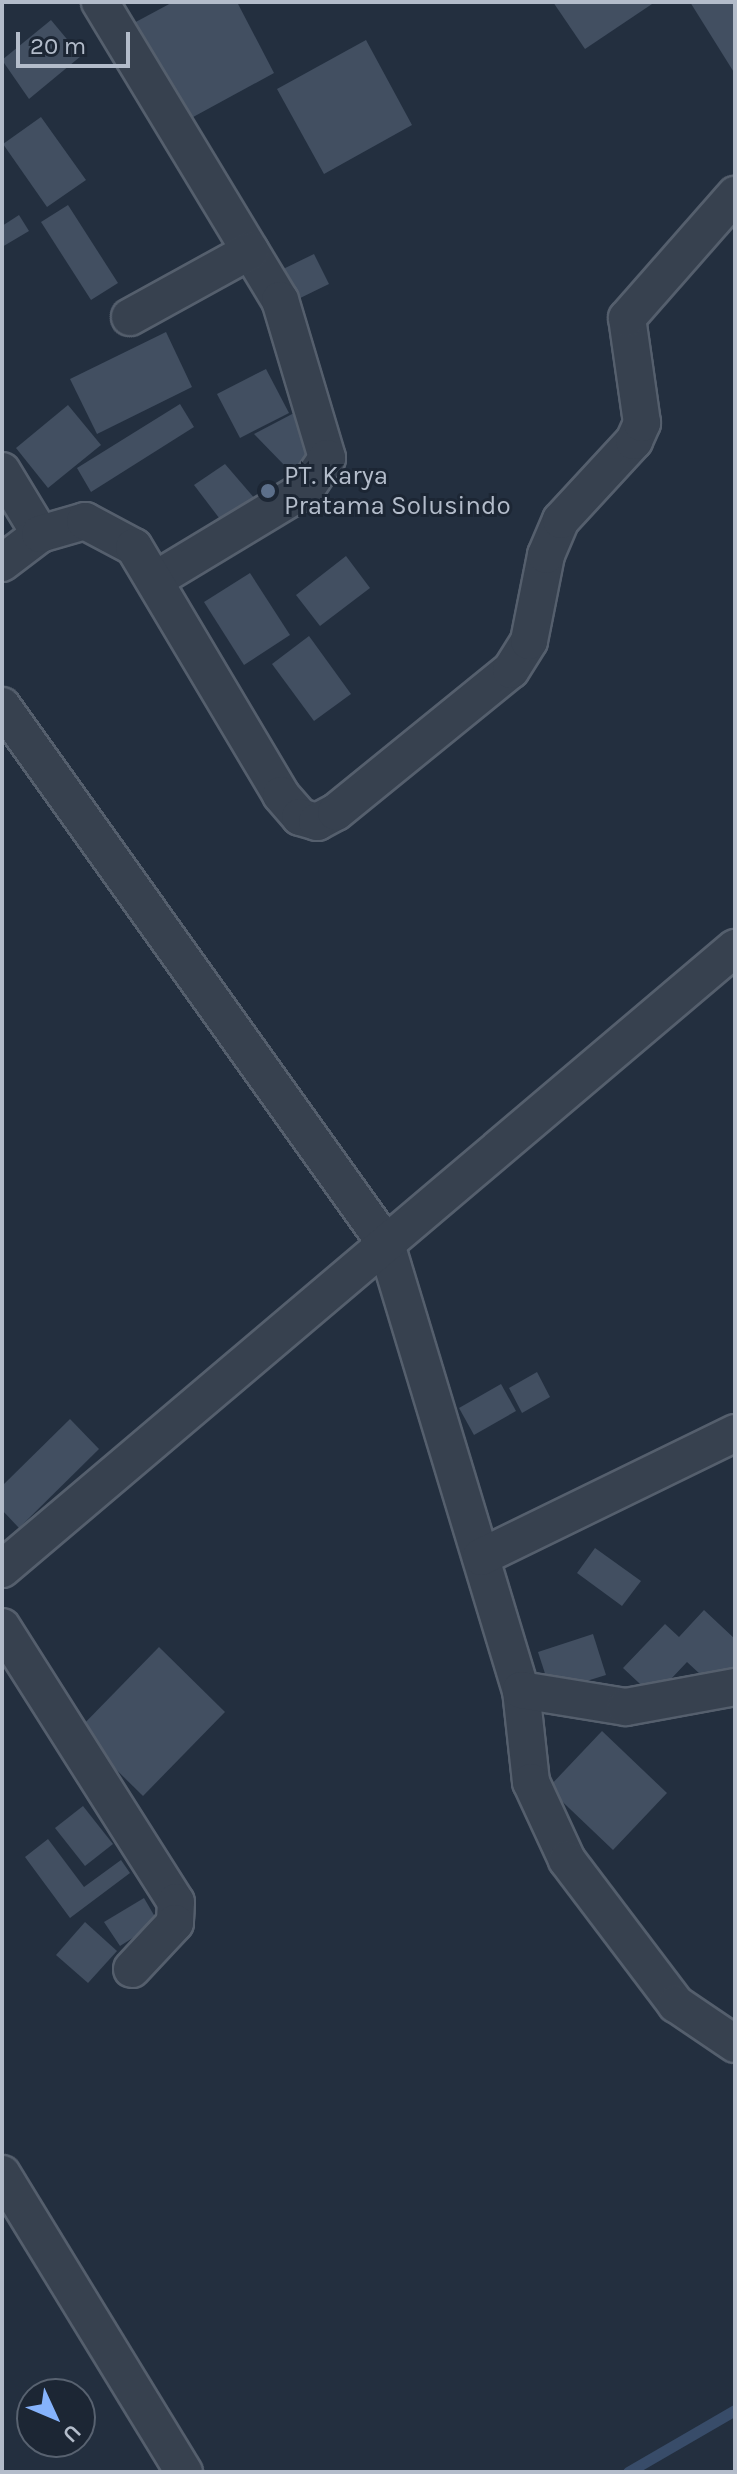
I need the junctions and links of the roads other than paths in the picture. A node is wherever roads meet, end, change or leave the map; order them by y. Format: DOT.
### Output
graph roads {
  1 [pos="100,2"];
  2 [pos="735,195"];
  3 [pos="250,251"];
  4 [pos="130,317"];
  5 [pos="2,471"];
  6 [pos="40,534"];
  7 [pos="2,563"];
  8 [pos="157,579"];
  9 [pos="2,706"];
  10 [pos="735,948"];
  11 [pos="386,1244"];
  12 [pos="735,1433"];
  13 [pos="481,1557"];
  14 [pos="2,1569"];
  15 [pos="2,1627"];
  16 [pos="735,1687"];
  17 [pos="521,1690"];
  18 [pos="132,1969"];
  19 [pos="735,2044"];
  20 [pos="2,2174"];
  21 [pos="184,2472"];
  1 -- 3 [label="street"];
  2 -- 8 [label="street"];
  3 -- 4 [label="street"];
  3 -- 8 [label="street"];
  5 -- 6 [label="street"];
  6 -- 7 [label="street"];
  6 -- 8 [label="street"];
  9 -- 11 [label="street"];
  10 -- 11 [label="street"];
  11 -- 13 [label="street"];
  11 -- 14 [label="street"];
  12 -- 13 [label="street"];
  13 -- 17 [label="street"];
  15 -- 18 [label="street"];
  16 -- 17 [label="street"];
  17 -- 19 [label="street"];
  20 -- 21 [label="street"];
}
